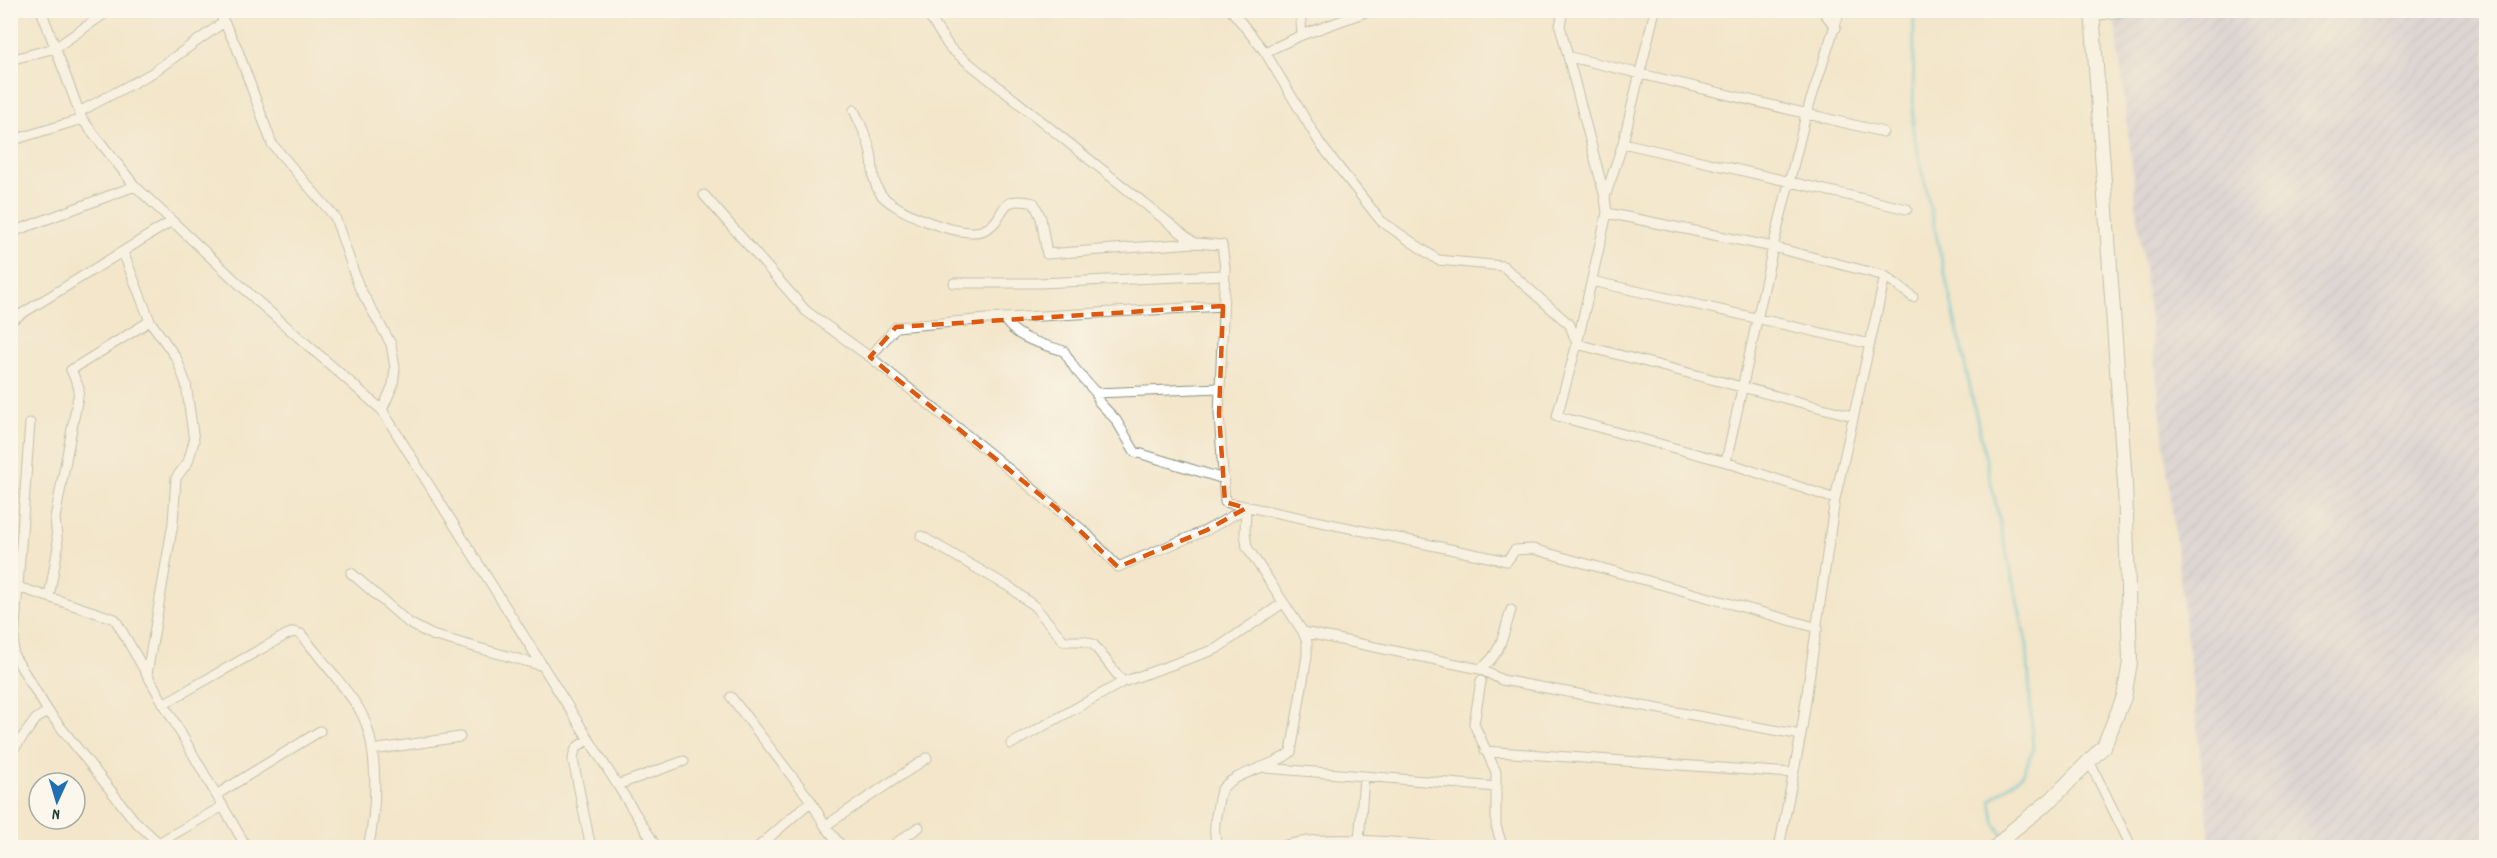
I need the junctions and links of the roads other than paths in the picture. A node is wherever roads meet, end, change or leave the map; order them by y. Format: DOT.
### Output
graph roads {
  1 [pos="41,10"];
  2 [pos="110,10"];
  3 [pos="218,10"];
  4 [pos="925,10"];
  5 [pos="1231,10"];
  6 [pos="1300,10"];
  7 [pos="1371,10"];
  8 [pos="1563,10"];
  9 [pos="1655,10"];
  10 [pos="1822,10"];
  11 [pos="1840,10"];
  12 [pos="2136,10"];
  13 [pos="2094,13"];
  14 [pos="224,22"];
  15 [pos="1836,28"];
  16 [pos="1302,35"];
  17 [pos="55,48"];
  18 [pos="1265,52"];
  19 [pos="1570,57"];
  20 [pos="10,60"];
  21 [pos="1640,73"];
  22 [pos="854,110"];
  23 [pos="1806,115"];
  24 [pos="80,116"];
  25 [pos="1883,132"];
  26 [pos="10,141"];
  27 [pos="1623,143"];
  28 [pos="1790,180"];
  29 [pos="135,186"];
  30 [pos="704,195"];
  31 [pos="1605,197"];
  32 [pos="1907,208"];
  33 [pos="1607,213"];
  34 [pos="172,221"];
  35 [pos="10,233"];
  36 [pos="1194,243"];
  37 [pos="1773,247"];
  38 [pos="123,252"];
  39 [pos="1224,275"];
  40 [pos="1885,276"];
  41 [pos="1592,281"];
  42 [pos="954,283"];
  43 [pos="1913,297"];
  44 [pos="1223,306"];
  45 [pos="1005,318"];
  46 [pos="1757,318"];
  47 [pos="10,321"];
  48 [pos="150,321"];
  49 [pos="1577,344"];
  50 [pos="1870,344"];
  51 [pos="870,357"];
  52 [pos="1220,388"];
  53 [pos="1741,389"];
  54 [pos="1096,393"];
  55 [pos="382,411"];
  56 [pos="1853,416"];
  57 [pos="30,423"];
  58 [pos="1726,462"];
  59 [pos="1224,479"];
  60 [pos="1835,499"];
  61 [pos="1246,508"];
  62 [pos="921,536"];
  63 [pos="351,573"];
  64 [pos="13,586"];
  65 [pos="49,597"];
  66 [pos="1282,603"];
  67 [pos="1511,610"];
  68 [pos="1818,628"];
  69 [pos="1303,632"];
  70 [pos="12,654"];
  71 [pos="543,666"];
  72 [pos="1480,669"];
  73 [pos="147,674"];
  74 [pos="1481,681"];
  75 [pos="1123,682"];
  76 [pos="731,697"];
  77 [pos="163,704"];
  78 [pos="48,711"];
  79 [pos="321,731"];
  80 [pos="1801,735"];
  81 [pos="460,737"];
  82 [pos="588,740"];
  83 [pos="1011,744"];
  84 [pos="372,750"];
  85 [pos="1485,751"];
  86 [pos="10,754"];
  87 [pos="927,758"];
  88 [pos="684,761"];
  89 [pos="2090,763"];
  90 [pos="1265,767"];
  91 [pos="1792,772"];
  92 [pos="1364,777"];
  93 [pos="617,785"];
  94 [pos="1497,787"];
  95 [pos="216,795"];
  96 [pos="812,801"];
  97 [pos="223,806"];
  98 [pos="825,826"];
  99 [pos="919,827"];
  100 [pos="1359,841"];
  101 [pos="162,845"];
  102 [pos="247,848"];
  103 [pos="368,848"];
  104 [pos="591,848"];
  105 [pos="657,848"];
  106 [pos="757,848"];
  107 [pos="843,848"];
  108 [pos="889,848"];
  109 [pos="1218,848"];
  110 [pos="1279,848"];
  111 [pos="1460,848"];
  112 [pos="1503,848"];
  113 [pos="1779,848"];
  114 [pos="1995,848"];
  115 [pos="2132,848"];
  1 -- 17 [label="street"];
  2 -- 17 [label="street"];
  3 -- 14 [label="street"];
  4 -- 36 [label="street"];
  5 -- 18 [label="street"];
  6 -- 16 [label="street"];
  7 -- 16 [label="street"];
  8 -- 19 [label="street"];
  9 -- 21 [label="street"];
  10 -- 15 [label="street"];
  11 -- 15 [label="street"];
  12 -- 13 [label="street"];
  13 -- 89 [label="street"];
  14 -- 24 [label="street"];
  14 -- 55 [label="street"];
  15 -- 23 [label="street"];
  16 -- 18 [label="street"];
  17 -- 20 [label="street"];
  17 -- 24 [label="street"];
  18 -- 49 [label="street"];
  19 -- 21 [label="street"];
  19 -- 31 [label="street"];
  21 -- 23 [label="street"];
  21 -- 27 [label="street"];
  22 -- 36 [label="street"];
  23 -- 25 [label="street"];
  23 -- 28 [label="street"];
  24 -- 26 [label="street"];
  24 -- 29 [label="street"];
  27 -- 28 [label="street"];
  27 -- 31 [label="street"];
  28 -- 32 [label="street"];
  28 -- 37 [label="street"];
  29 -- 34 [label="street"];
  29 -- 35 [label="street"];
  30 -- 51 [label="street"];
  31 -- 33 [label="street"];
  33 -- 37 [label="street"];
  33 -- 41 [label="street"];
  34 -- 38 [label="street"];
  34 -- 55 [label="street"];
  36 -- 39 [label="street"];
  37 -- 40 [label="street"];
  37 -- 46 [label="street"];
  38 -- 47 [label="street"];
  38 -- 48 [label="street"];
  39 -- 42 [label="street"];
  39 -- 44 [label="street"];
  40 -- 43 [label="street"];
  40 -- 50 [label="street"];
  41 -- 46 [label="street"];
  41 -- 49 [label="street"];
  44 -- 45 [label="street"];
  44 -- 52 [label="street"];
  45 -- 51 [label="street"];
  45 -- 54 [label="street"];
  46 -- 50 [label="street"];
  46 -- 53 [label="street"];
  48 -- 65 [label="street"];
  48 -- 73 [label="street"];
  49 -- 53 [label="street"];
  49 -- 58 [label="street"];
  50 -- 56 [label="street"];
  51 -- 61 [label="street"];
  52 -- 54 [label="street"];
  52 -- 59 [label="street"];
  53 -- 56 [label="street"];
  53 -- 58 [label="street"];
  54 -- 59 [label="street"];
  55 -- 71 [label="street"];
  56 -- 60 [label="street"];
  57 -- 64 [label="street"];
  58 -- 60 [label="street"];
  59 -- 61 [label="street"];
  60 -- 68 [label="street"];
  61 -- 66 [label="street"];
  61 -- 68 [label="street"];
  62 -- 75 [label="street"];
  63 -- 71 [label="street"];
  64 -- 65 [label="street"];
  64 -- 70 [label="street"];
  65 -- 73 [label="street"];
  66 -- 69 [label="street"];
  66 -- 75 [label="street"];
  67 -- 72 [label="street"];
  68 -- 80 [label="street"];
  69 -- 72 [label="street"];
  69 -- 90 [label="street"];
  70 -- 78 [label="street"];
  71 -- 82 [label="street"];
  72 -- 80 [label="street"];
  73 -- 77 [label="street"];
  74 -- 85 [label="street"];
  75 -- 83 [label="street"];
  76 -- 96 [label="street"];
  77 -- 84 [label="street"];
  77 -- 95 [label="street"];
  78 -- 86 [label="street"];
  78 -- 101 [label="street"];
  79 -- 95 [label="street"];
  80 -- 91 [label="street"];
  81 -- 84 [label="street"];
  82 -- 93 [label="street"];
  82 -- 104 [label="street"];
  84 -- 103 [label="street"];
  85 -- 91 [label="street"];
  85 -- 94 [label="street"];
  87 -- 98 [label="street"];
  88 -- 93 [label="street"];
  89 -- 114 [label="street"];
  89 -- 115 [label="street"];
  90 -- 92 [label="street"];
  90 -- 109 [label="street"];
  91 -- 113 [label="street"];
  92 -- 94 [label="street"];
  92 -- 100 [label="street"];
  93 -- 105 [label="street"];
  94 -- 112 [label="street"];
  95 -- 97 [label="street"];
  96 -- 98 [label="street"];
  96 -- 106 [label="street"];
  97 -- 101 [label="street"];
  97 -- 102 [label="street"];
  98 -- 107 [label="street"];
  99 -- 108 [label="street"];
  100 -- 110 [label="street"];
  100 -- 111 [label="street"];
}
